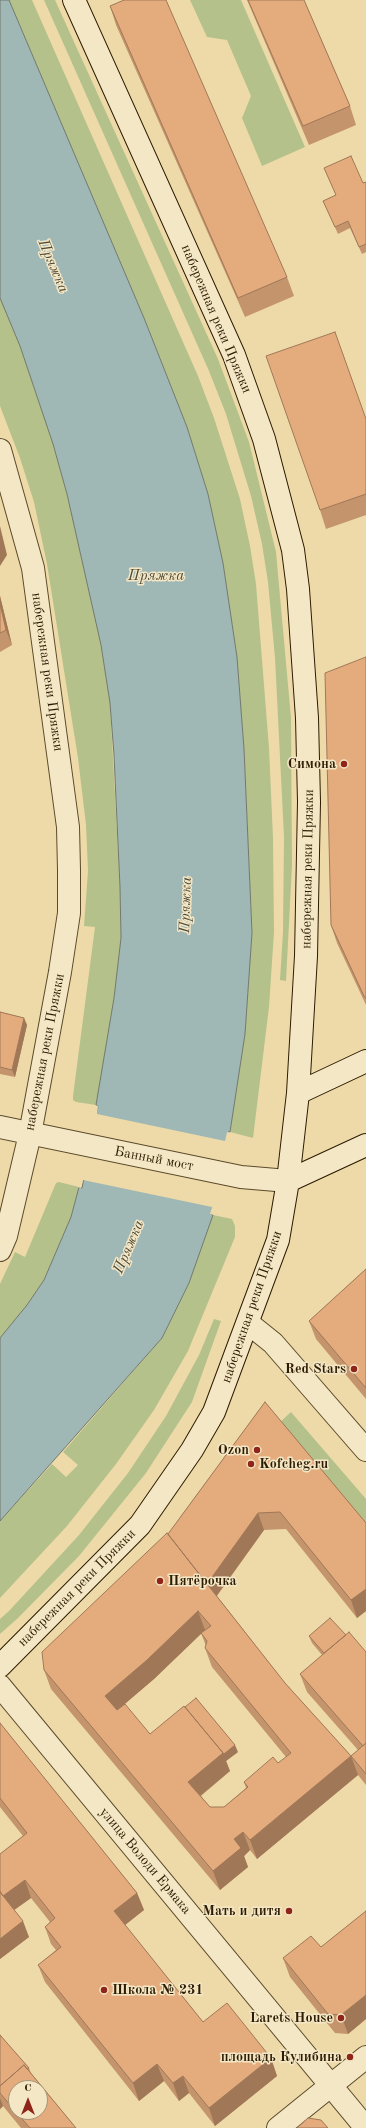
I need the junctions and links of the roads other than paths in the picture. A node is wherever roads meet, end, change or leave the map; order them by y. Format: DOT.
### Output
graph roads {
  1 [pos="74,0"];
  2 [pos="0,450"];
  3 [pos="366,1061"];
  4 [pos="298,1093"];
  5 [pos="0,1127"];
  6 [pos="30,1134"];
  7 [pos="366,1145"];
  8 [pos="288,1181"];
  9 [pos="0,1250"];
  10 [pos="248,1323"];
  11 [pos="366,1450"];
  12 [pos="0,1666"];
  13 [pos="0,1686"];
  14 [pos="366,2057"];
  15 [pos="330,2086"];
  16 [pos="278,2128"];
  17 [pos="366,2128"];
  1 -- 4 [label="street, набережная реки Пряжки"];
  2 -- 6 [label="street, набережная реки Пряжки"];
  3 -- 4 [label="street"];
  4 -- 8 [label="street, набережная реки Пряжки"];
  5 -- 6 [label="street, Банный мост"];
  6 -- 8 [label="street, Банный мост"];
  6 -- 9 [label="street, набережная реки Пряжки"];
  7 -- 8 [label="street"];
  8 -- 10 [label="street, набережная реки Пряжки"];
  10 -- 11 [label="street"];
  10 -- 12 [label="street, набережная реки Пряжки"];
  13 -- 15 [label="street, улица Володи Ермака"];
  14 -- 15 [label="street"];
  15 -- 16 [label="street"];
  15 -- 17 [label="street, улица Володи Ермака"];
}
